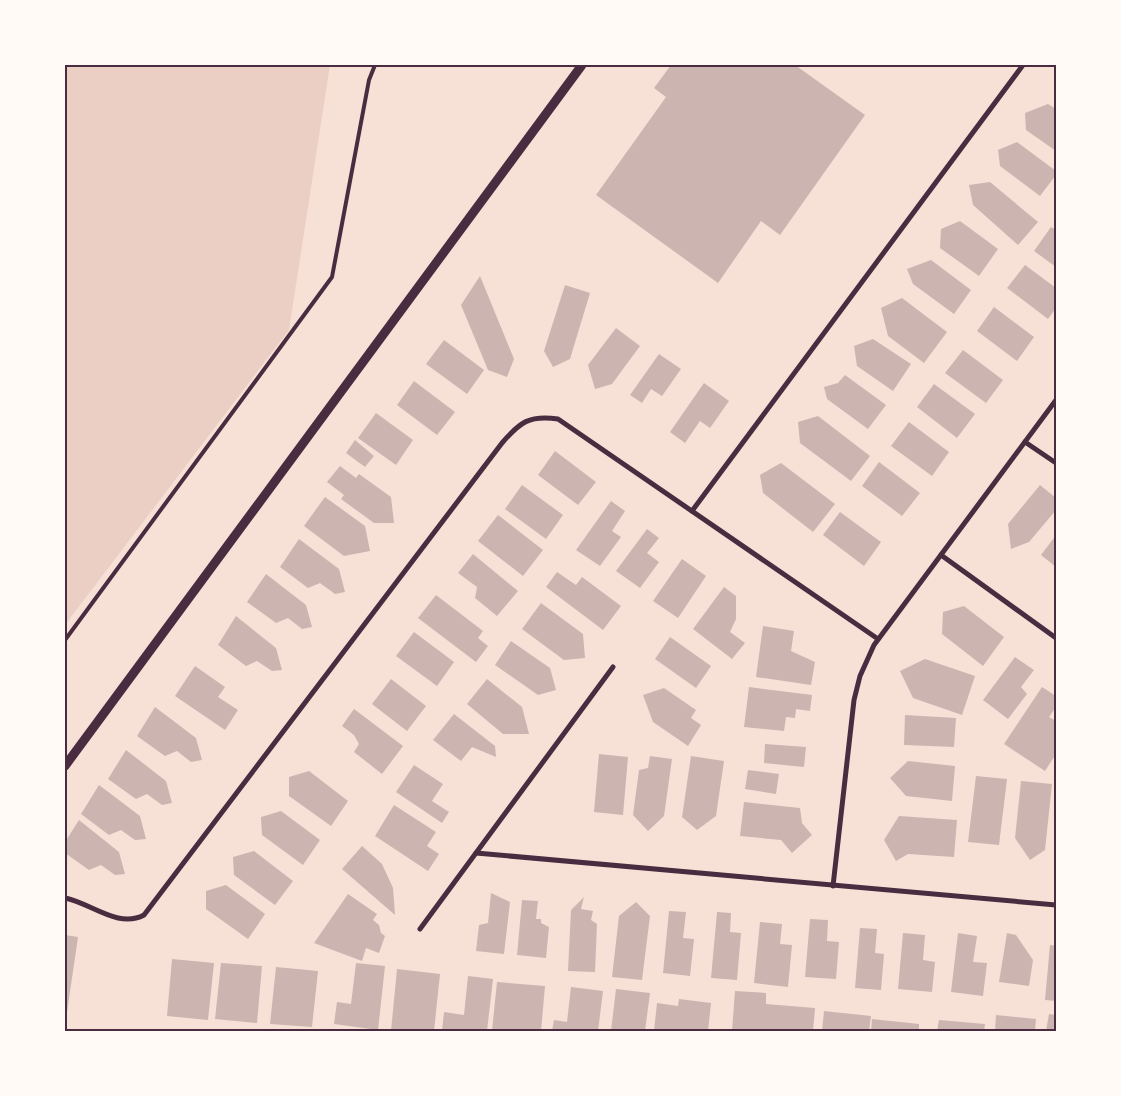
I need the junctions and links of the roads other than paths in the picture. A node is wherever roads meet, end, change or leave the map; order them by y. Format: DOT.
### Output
graph roads {
  1 [pos="375,65"];
  2 [pos="582,65"];
  3 [pos="1023,65"];
  4 [pos="1056,400"];
  5 [pos="1025,442"];
  6 [pos="1056,463"];
  7 [pos="692,511"];
  8 [pos="941,555"];
  9 [pos="1056,638"];
  10 [pos="878,639"];
  11 [pos="65,640"];
  12 [pos="613,667"];
  13 [pos="65,766"];
  14 [pos="476,853"];
  15 [pos="833,886"];
  16 [pos="65,898"];
  17 [pos="1056,905"];
  18 [pos="420,929"];
  1 -- 11 [label="lane"];
  2 -- 13 [label="street"];
  3 -- 7 [label="street"];
  4 -- 5 [label="street"];
  5 -- 6 [label="street"];
  5 -- 8 [label="street"];
  7 -- 10 [label="street"];
  7 -- 16 [label="street"];
  8 -- 9 [label="street"];
  8 -- 10 [label="street"];
  10 -- 15 [label="street"];
  12 -- 14 [label="street"];
  14 -- 15 [label="street"];
  14 -- 18 [label="street"];
  15 -- 17 [label="street"];
}
